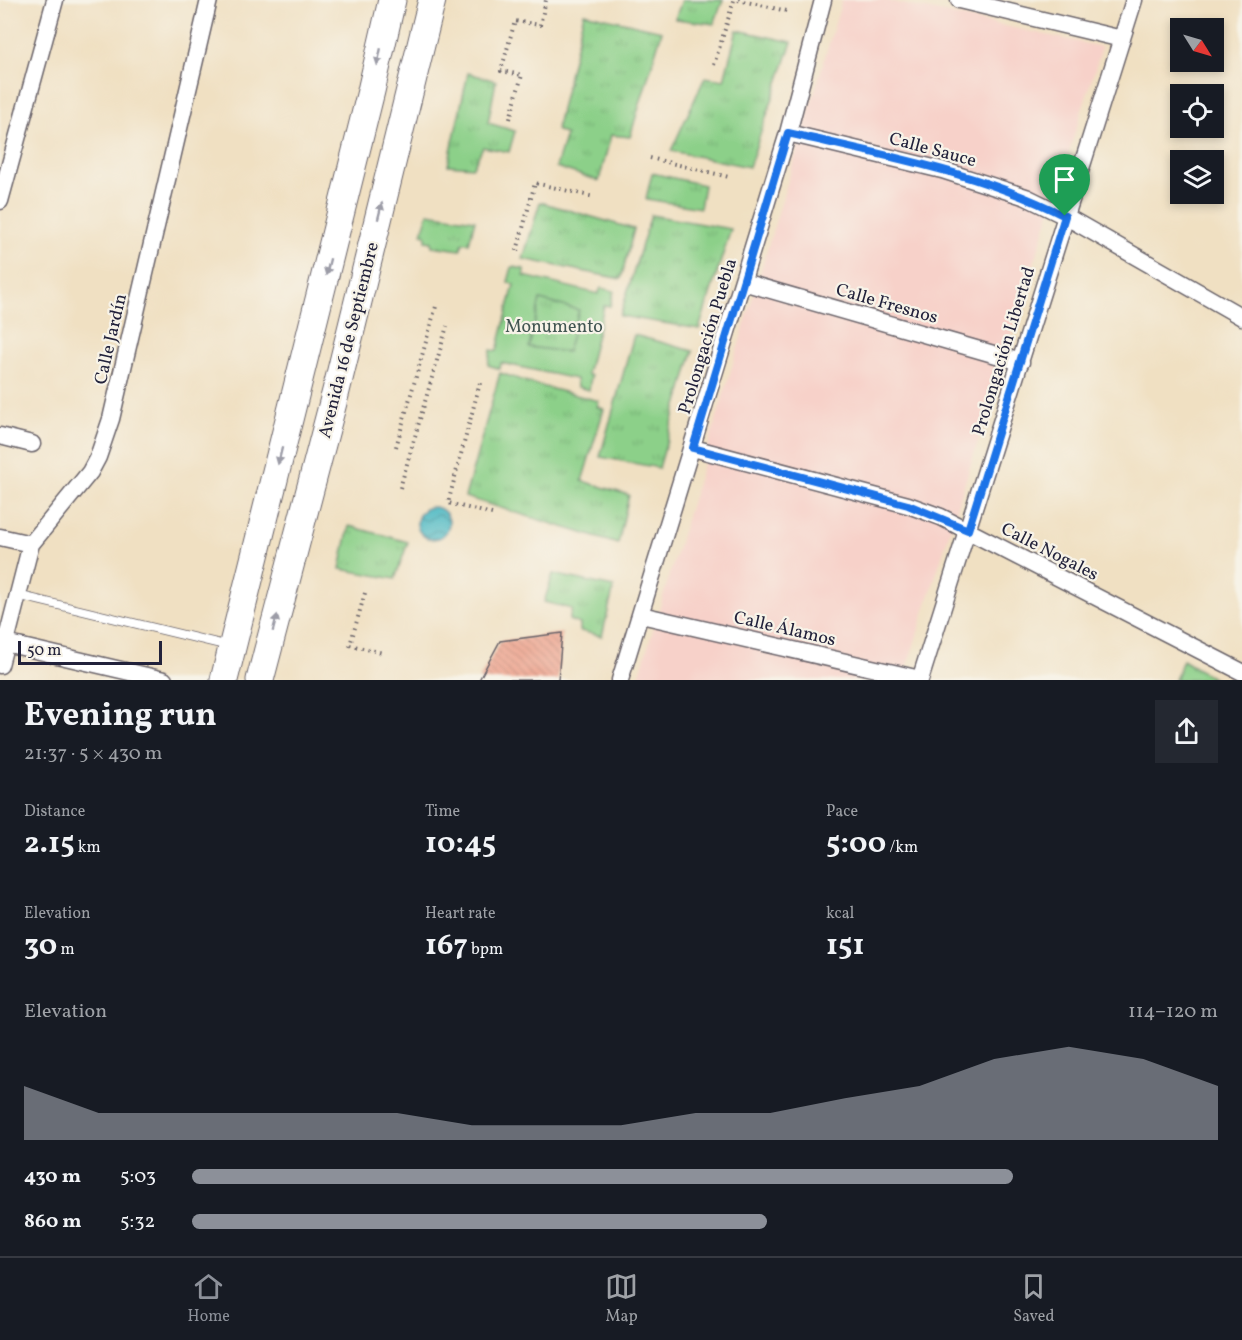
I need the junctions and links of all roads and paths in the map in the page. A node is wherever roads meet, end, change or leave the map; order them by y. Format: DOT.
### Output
graph roads {
  1 [pos="55,0"];
  2 [pos="209,0"];
  3 [pos="392,0"];
  4 [pos="432,0"];
  5 [pos="546,0"];
  6 [pos="736,0"];
  7 [pos="823,0"];
  8 [pos="959,0"];
  9 [pos="1134,0"];
  10 [pos="786,11"];
  11 [pos="1122,39"];
  12 [pos="714,65"];
  13 [pos="510,119"];
  14 [pos="788,133"];
  15 [pos="650,158"];
  16 [pos="729,177"];
  17 [pos="594,197"];
  18 [pos="0,201"];
  19 [pos="1065,216"];
  20 [pos="517,251"];
  21 [pos="743,282"];
  22 [pos="437,303"];
  23 [pos="1242,317"];
  24 [pos="447,326"];
  25 [pos="1021,362"];
  26 [pos="480,383"];
  27 [pos="0,436"];
  28 [pos="32,444"];
  29 [pos="396,447"];
  30 [pos="693,448"];
  31 [pos="400,488"];
  32 [pos="496,515"];
  33 [pos="968,530"];
  34 [pos="0,537"];
  35 [pos="31,544"];
  36 [pos="365,593"];
  37 [pos="17,595"];
  38 [pos="641,615"];
  39 [pos="5,643"];
  40 [pos="233,647"];
  41 [pos="383,653"];
  42 [pos="0,666"];
  43 [pos="1242,672"];
  44 [pos="164,680"];
  45 [pos="224,680"];
  46 [pos="260,680"];
  47 [pos="620,680"];
  48 [pos="920,680"];
  1 -- 18 [label="street"];
  2 -- 35 [label="street, Calle Jardín"];
  3 -- 40 [label="main road, Avenida 16 de Septiembre, one-way"];
  46 -- 4 [label="main road, Avenida 16 de Septiembre, one-way"];
  5 -- 13 [label="path"];
  6 -- 10 [label="path"];
  6 -- 12 [label="path"];
  7 -- 14 [label="street, Prolongación Puebla"];
  8 -- 11 [label="street"];
  9 -- 11 [label="street, Prolongación Libertad"];
  11 -- 19 [label="street, Prolongación Libertad"];
  14 -- 19 [label="street, Calle Sauce"];
  14 -- 21 [label="street, Prolongación Puebla"];
  15 -- 16 [label="path"];
  17 -- 20 [label="path"];
  19 -- 23 [label="street, Calle Sauce"];
  19 -- 25 [label="street, Prolongación Libertad"];
  21 -- 25 [label="street, Calle Fresnos"];
  21 -- 30 [label="street, Prolongación Puebla"];
  22 -- 29 [label="path"];
  24 -- 31 [label="path"];
  25 -- 33 [label="street, Prolongación Libertad"];
  26 -- 32 [label="path"];
  27 -- 28 [label="street"];
  30 -- 33 [label="street, Calle Nogales"];
  30 -- 38 [label="street, Prolongación Puebla"];
  33 -- 43 [label="street, Calle Nogales"];
  33 -- 48 [label="street, Prolongación Libertad"];
  34 -- 35 [label="street"];
  35 -- 37 [label="street, Calle Jardín"];
  36 -- 41 [label="path"];
  37 -- 39 [label="street, Calle Jardín"];
  37 -- 40 [label="lane"];
  38 -- 47 [label="street, Prolongación Puebla"];
  38 -- 48 [label="street, Calle Álamos"];
  39 -- 42 [label="street, Calle Jardín"];
  39 -- 44 [label="street"];
  40 -- 45 [label="main road, Avenida 16 de Septiembre"];
}
